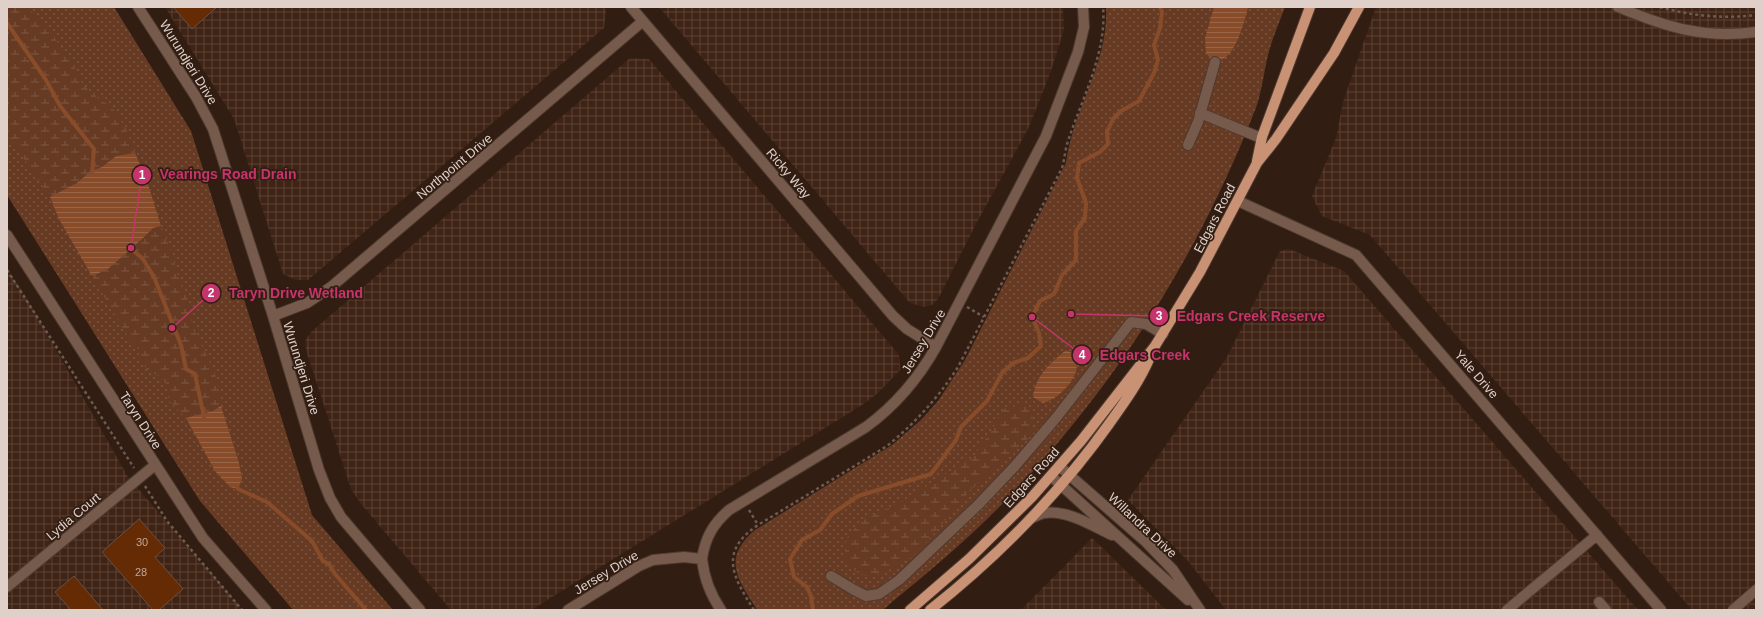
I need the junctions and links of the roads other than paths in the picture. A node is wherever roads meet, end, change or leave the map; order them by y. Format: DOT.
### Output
graph roads {
  1 [pos="138,7"];
  2 [pos="630,7"];
  3 [pos="1084,7"];
  4 [pos="1310,7"];
  5 [pos="1359,7"];
  6 [pos="1618,7"];
  7 [pos="643,21"];
  8 [pos="1756,32"];
  9 [pos="1215,62"];
  10 [pos="1200,113"];
  11 [pos="1262,138"];
  12 [pos="1188,145"];
  13 [pos="1257,163"];
  14 [pos="1238,201"];
  15 [pos="7,235"];
  16 [pos="273,316"];
  17 [pos="1163,334"];
  18 [pos="1155,346"];
  19 [pos="936,347"];
  20 [pos="155,465"];
  21 [pos="1059,466"];
  22 [pos="1069,475"];
  23 [pos="1051,476"];
  24 [pos="1061,485"];
  25 [pos="1028,520"];
  26 [pos="1597,535"];
  27 [pos="1122,539"];
  28 [pos="702,559"];
  29 [pos="831,576"];
  30 [pos="7,587"];
  31 [pos="1756,590"];
  32 [pos="1599,602"];
  33 [pos="266,610"];
  34 [pos="420,610"];
  35 [pos="568,610"];
  36 [pos="721,610"];
  37 [pos="910,610"];
  38 [pos="930,610"];
  39 [pos="1200,610"];
  40 [pos="1507,610"];
  41 [pos="1606,610"];
  42 [pos="1661,610"];
  43 [pos="1733,610"];
  1 -- 16 [label="street, Wurundjeri Drive"];
  2 -- 7 [label="street, Ricky Way"];
  3 -- 19 [label="street, Jersey Drive"];
  4 -- 11 [label="main road, Edgars Road"];
  5 -- 13 [label="main road, Edgars Road"];
  6 -- 8 [label="street"];
  7 -- 16 [label="street, Northpoint Drive"];
  7 -- 19 [label="street, Ricky Way"];
  9 -- 10 [label="street"];
  10 -- 11 [label="street"];
  10 -- 12 [label="street"];
  11 -- 13 [label="main road, Edgars Road"];
  13 -- 14 [label="main road, Edgars Road"];
  14 -- 17 [label="main road, Edgars Road"];
  14 -- 26 [label="street, Yale Drive"];
  15 -- 20 [label="street, Taryn Drive"];
  16 -- 34 [label="street, Wurundjeri Drive"];
  17 -- 18 [label="main road, Edgars Road"];
  17 -- 29 [label="street"];
  18 -- 21 [label="main road, Edgars Road"];
  18 -- 22 [label="main road, Edgars Road"];
  19 -- 28 [label="street, Jersey Drive"];
  20 -- 30 [label="street, Lydia Court"];
  20 -- 33 [label="street, Taryn Drive"];
  21 -- 22 [label="street, Willandra Drive"];
  21 -- 23 [label="main road, Edgars Road"];
  22 -- 24 [label="main road, Edgars Road"];
  22 -- 39 [label="street, Willandra Drive"];
  23 -- 24 [label="street, Willandra Drive"];
  23 -- 37 [label="main road, Edgars Road"];
  24 -- 25 [label="main road, Edgars Road"];
  24 -- 27 [label="street, Willandra Drive"];
  25 -- 27 [label="street"];
  25 -- 38 [label="main road, Edgars Road"];
  26 -- 40 [label="street"];
  26 -- 42 [label="street, Yale Drive"];
  27 -- 39 [label="street, Willandra Drive"];
  28 -- 35 [label="street, Jersey Drive"];
  28 -- 36 [label="street"];
  31 -- 43 [label="street"];
  32 -- 41 [label="street"];
}
